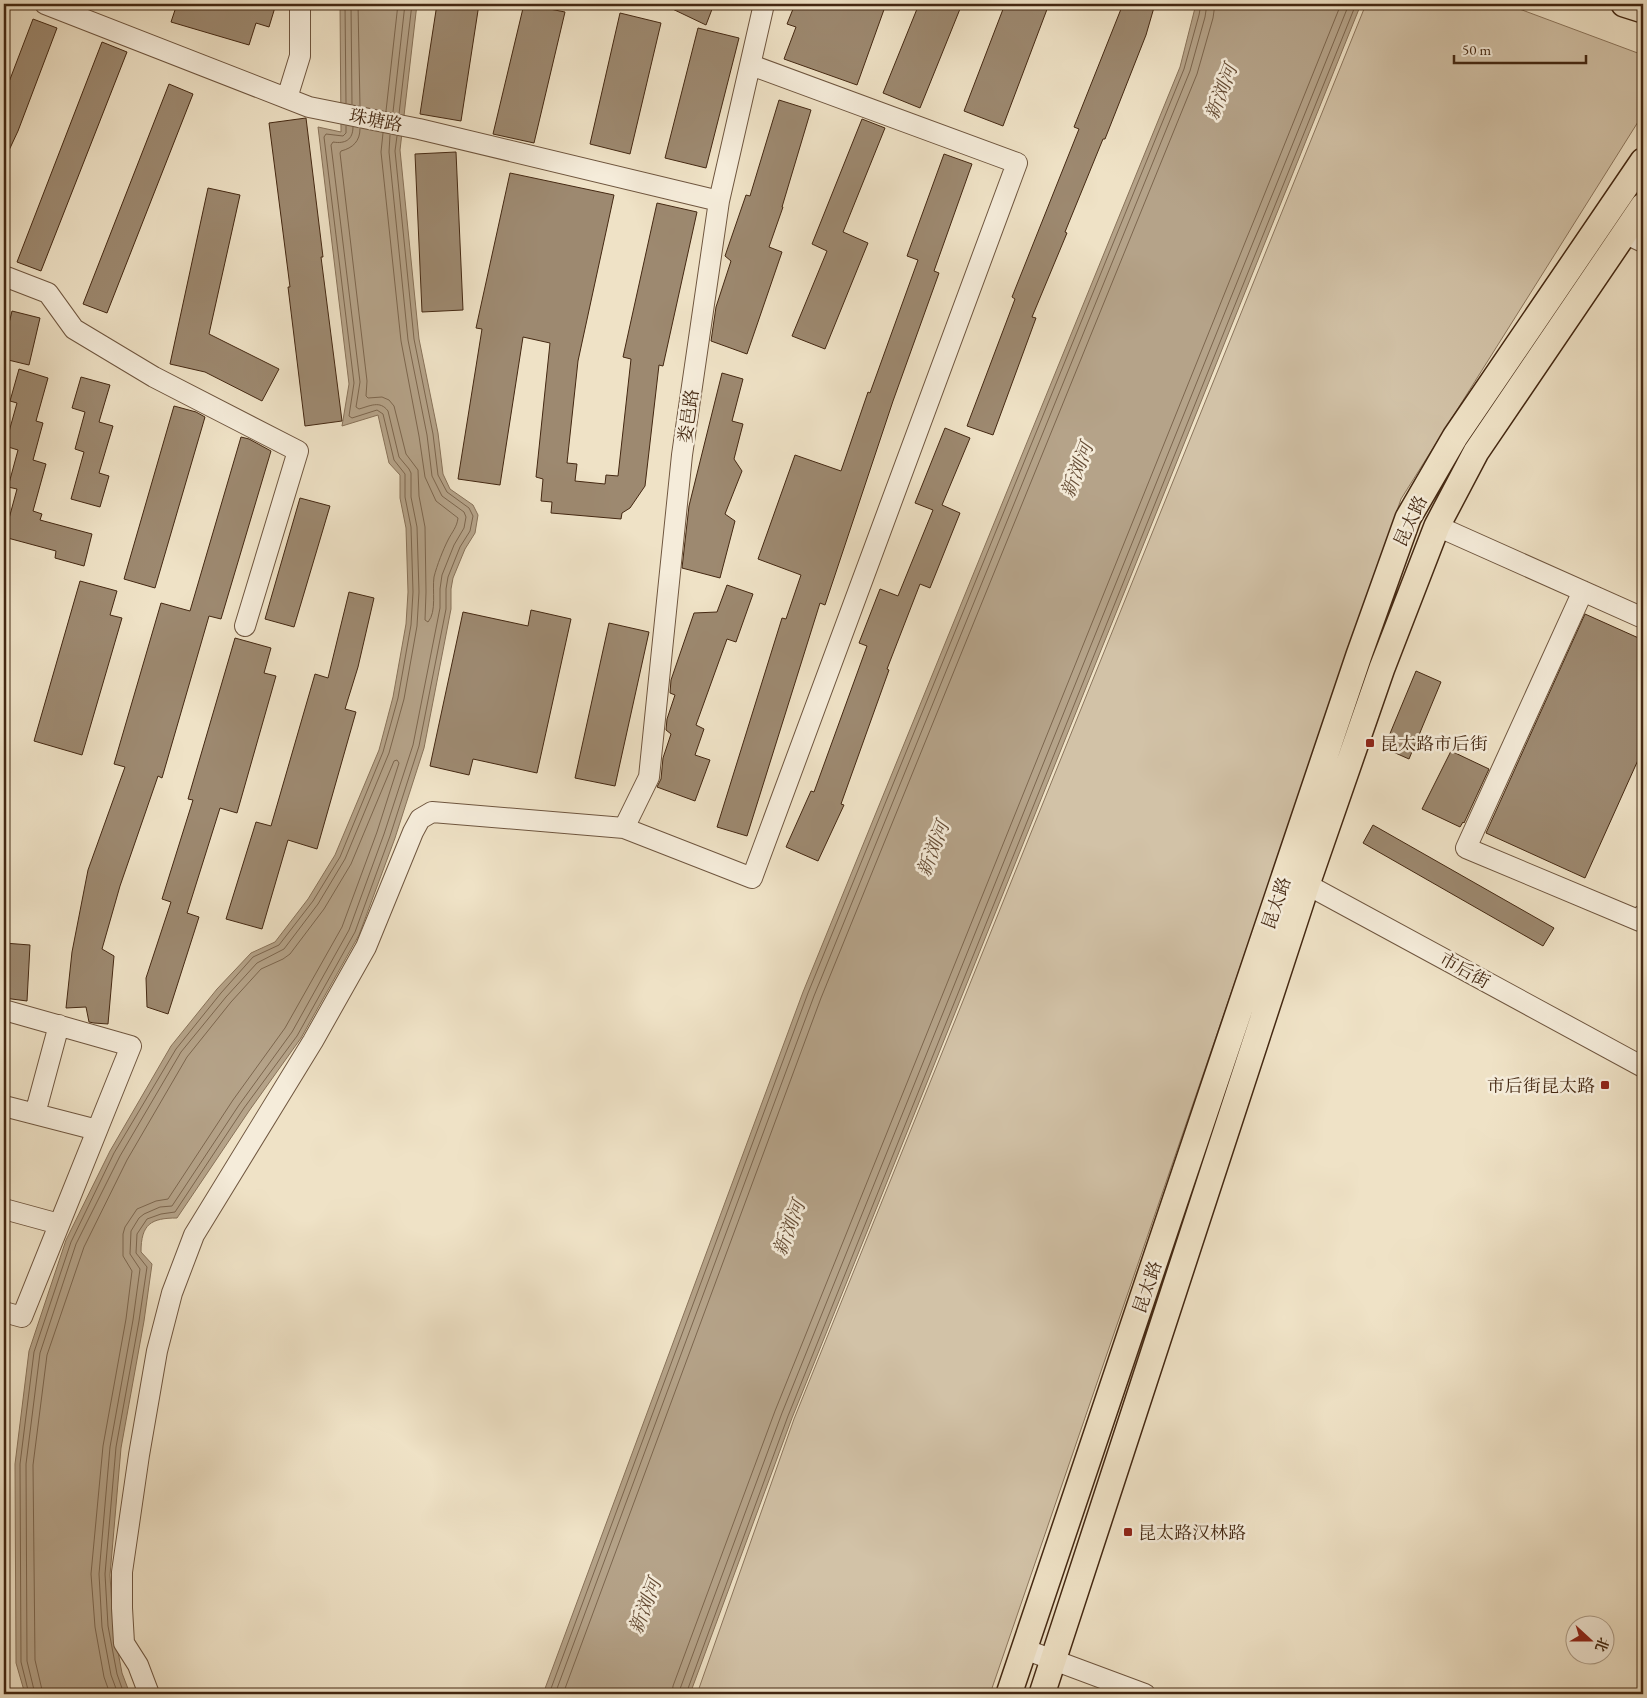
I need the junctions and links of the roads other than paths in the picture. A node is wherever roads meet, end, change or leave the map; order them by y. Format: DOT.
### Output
graph roads {
  1 [pos="45,4"];
  2 [pos="300,4"];
  3 [pos="764,4"];
  4 [pos="1624,4"];
  5 [pos="1643,10"];
  6 [pos="751,65"];
  7 [pos="287,98"];
  8 [pos="1643,160"];
  9 [pos="719,201"];
  10 [pos="1643,206"];
  11 [pos="1634,237"];
  12 [pos="4,276"];
  13 [pos="1437,526"];
  14 [pos="1583,591"];
  15 [pos="1643,618"];
  16 [pos="245,626"];
  17 [pos="624,828"];
  18 [pos="1297,879"];
  19 [pos="1643,915"];
  20 [pos="4,1010"];
  21 [pos="59,1025"];
  22 [pos="1643,1067"];
  23 [pos="4,1106"];
  24 [pos="36,1114"];
  25 [pos="97,1130"];
  26 [pos="4,1209"];
  27 [pos="59,1224"];
  28 [pos="4,1312"];
  29 [pos="1024,1649"];
  30 [pos="1054,1660"];
  31 [pos="149,1694"];
  32 [pos="1009,1694"];
  33 [pos="1042,1694"];
  34 [pos="1145,1694"];
  1 -- 7 [label="street, 珠塘路"];
  2 -- 7 [label="street"];
  3 -- 6 [label="street, 娄邑路"];
  4 -- 5 [label="main road"];
  6 -- 9 [label="street, 娄邑路"];
  6 -- 17 [label="street"];
  7 -- 9 [label="street, 珠塘路"];
  8 -- 18 [label="main road, 昆太路"];
  9 -- 17 [label="street, 娄邑路"];
  10 -- 11 [label="main road, 昆太路"];
  11 -- 13 [label="main road, 昆太路"];
  12 -- 16 [label="street"];
  13 -- 14 [label="street"];
  13 -- 18 [label="main road, 昆太路"];
  14 -- 15 [label="street"];
  14 -- 19 [label="street"];
  17 -- 31 [label="street"];
  18 -- 22 [label="street, 市后街"];
  18 -- 29 [label="main road, 昆太路"];
  18 -- 30 [label="main road, 昆太路"];
  20 -- 21 [label="street"];
  21 -- 24 [label="street"];
  21 -- 25 [label="street"];
  23 -- 24 [label="street"];
  24 -- 25 [label="street"];
  25 -- 27 [label="street"];
  26 -- 27 [label="street"];
  27 -- 28 [label="street"];
  29 -- 30 [label="street"];
  29 -- 32 [label="main road, 昆太路"];
  30 -- 33 [label="main road, 昆太路"];
  30 -- 34 [label="street"];
}
